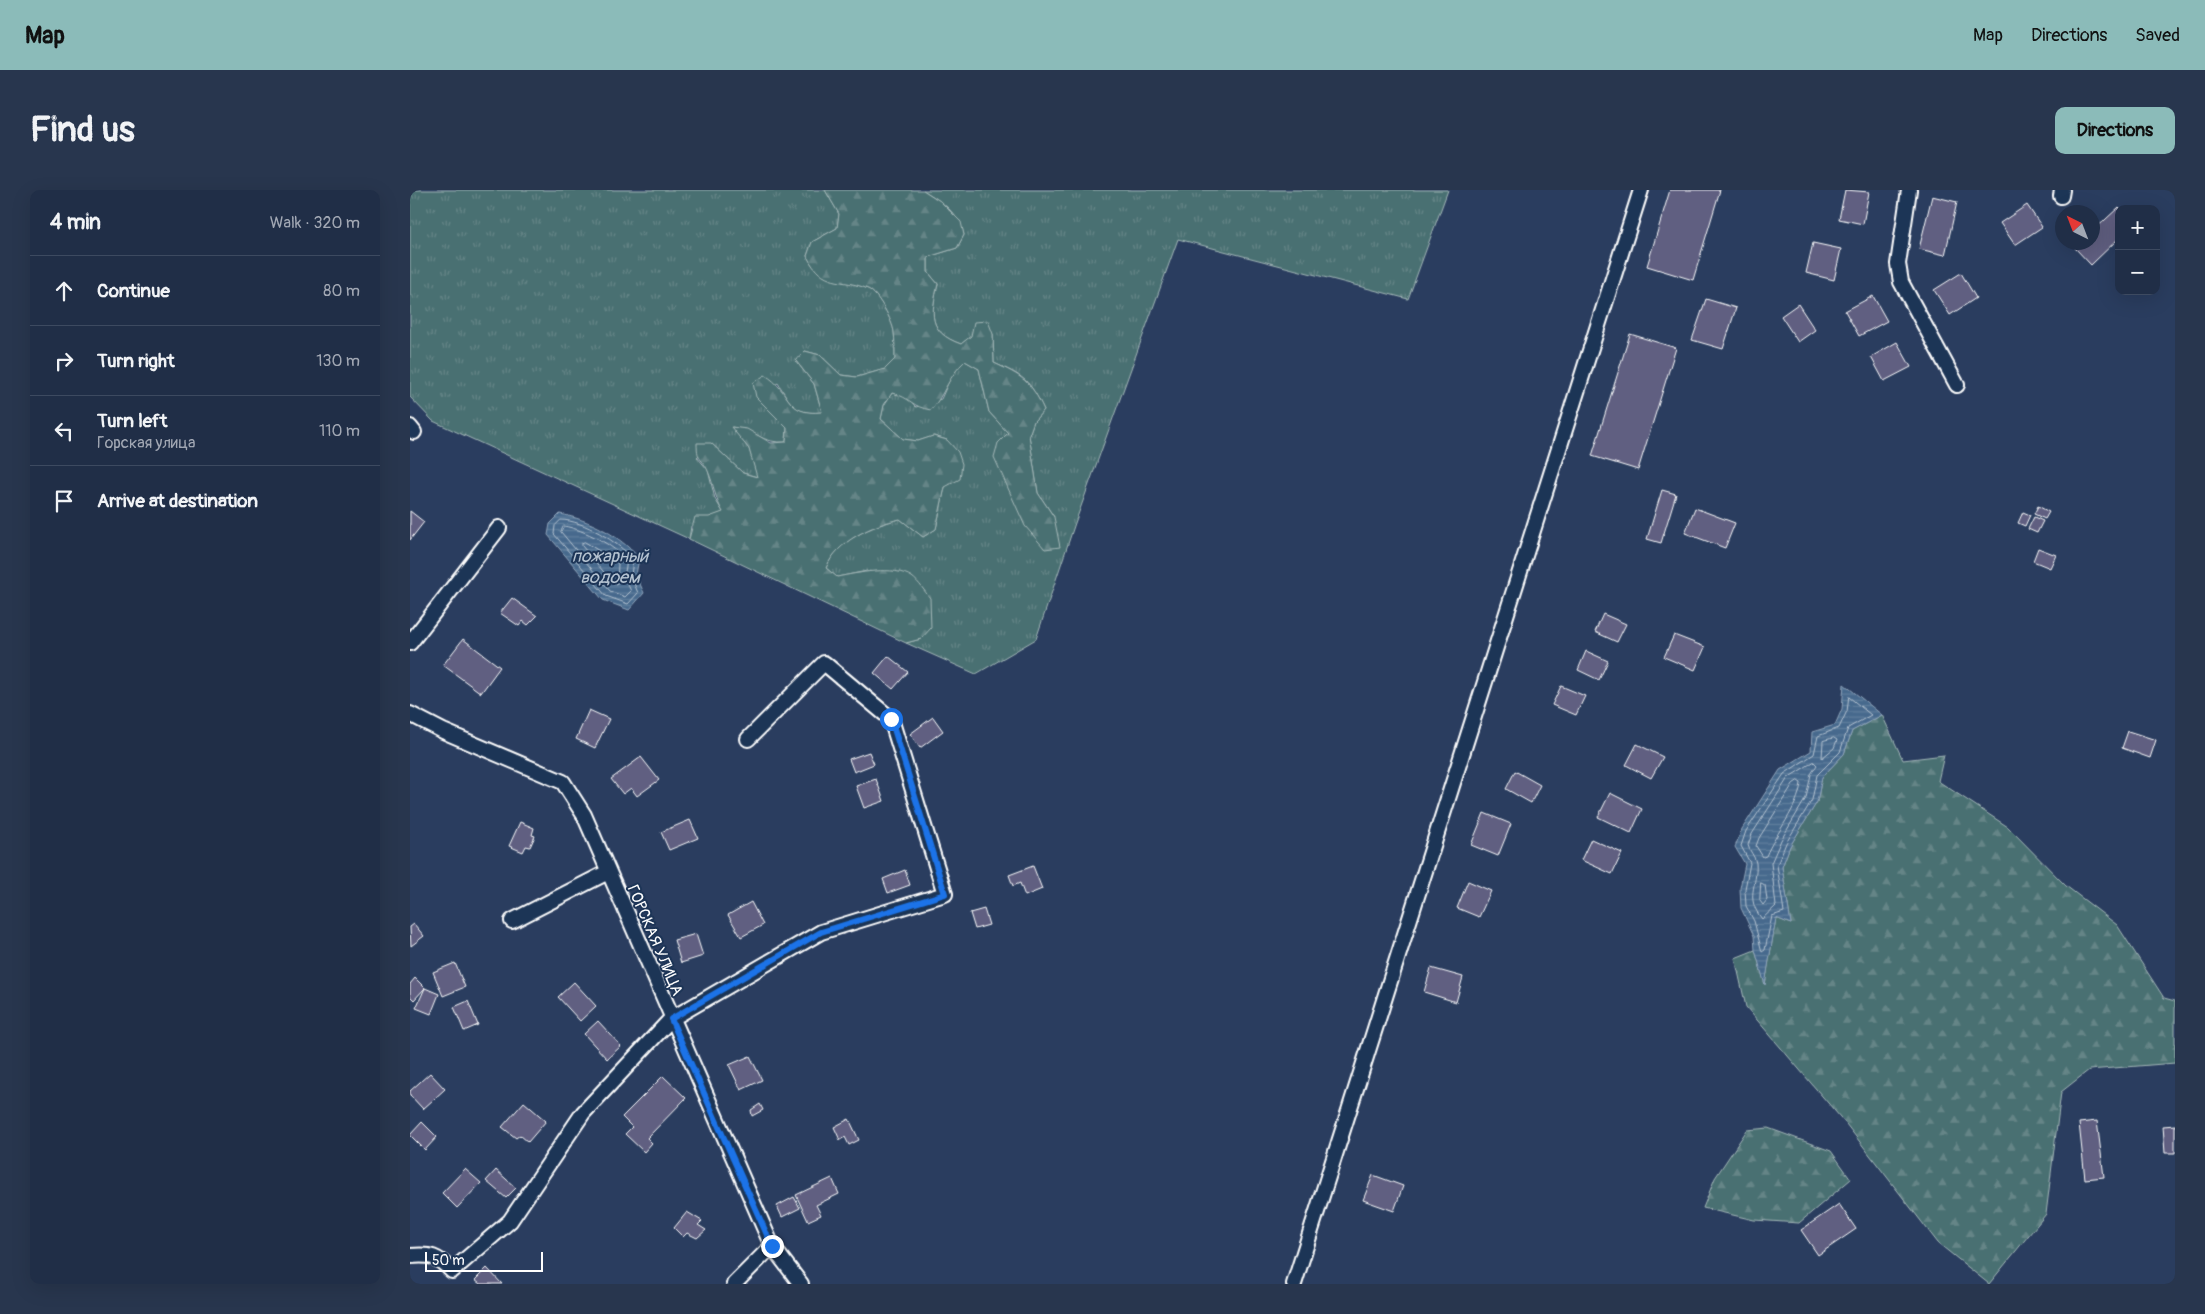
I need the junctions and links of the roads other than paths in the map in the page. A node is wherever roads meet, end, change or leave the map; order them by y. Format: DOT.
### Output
graph roads {
  1 [pos="1641,190"];
  2 [pos="1909,190"];
  3 [pos="1957,385"];
  4 [pos="499,528"];
  5 [pos="410,643"];
  6 [pos="410,714"];
  7 [pos="748,739"];
  8 [pos="608,872"];
  9 [pos="512,921"];
  10 [pos="671,1019"];
  11 [pos="772,1246"];
  12 [pos="410,1256"];
  13 [pos="734,1284"];
  14 [pos="801,1284"];
  15 [pos="1294,1284"];
  1 -- 15 [label="street"];
  2 -- 3 [label="street"];
  4 -- 5 [label="street"];
  6 -- 8 [label="street, ГОРСКАЯ УЛИЦА"];
  7 -- 10 [label="street"];
  8 -- 9 [label="street"];
  8 -- 10 [label="street, ГОРСКАЯ УЛИЦА"];
  10 -- 11 [label="street, ГОРСКАЯ УЛИЦА"];
  10 -- 12 [label="street"];
  11 -- 13 [label="street"];
  11 -- 14 [label="street, ГОРСКАЯ УЛИЦА"];
}
